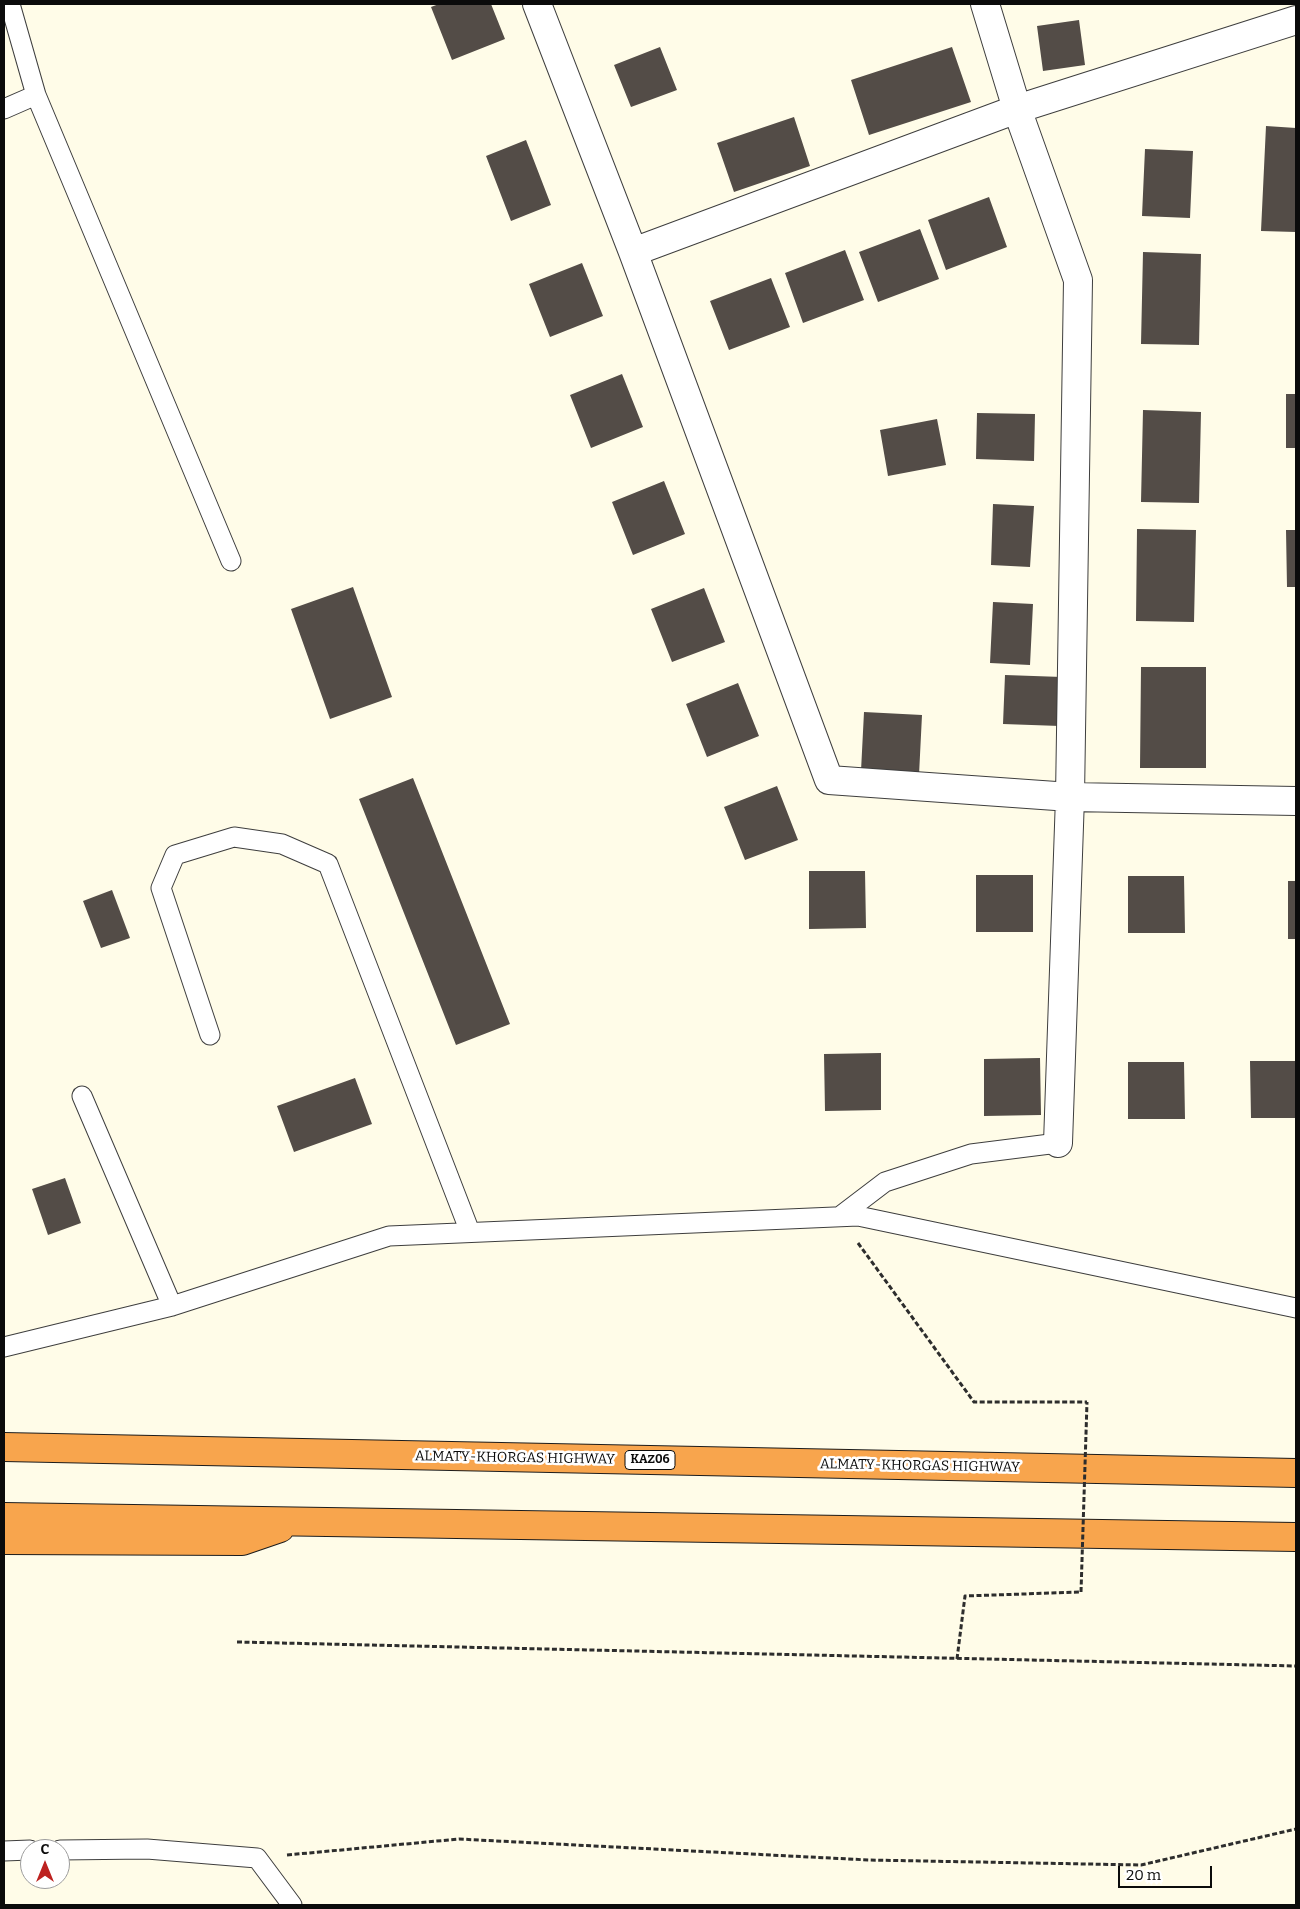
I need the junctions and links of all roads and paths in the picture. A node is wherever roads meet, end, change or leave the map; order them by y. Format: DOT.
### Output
graph roads {
  1 [pos="10,4"];
  2 [pos="537,4"];
  3 [pos="985,4"];
  4 [pos="1296,20"];
  5 [pos="36,95"];
  6 [pos="4,109"];
  7 [pos="1017,109"];
  8 [pos="633,252"];
  9 [pos="231,561"];
  10 [pos="1070,797"];
  11 [pos="1296,801"];
  12 [pos="210,1035"];
  13 [pos="82,1096"];
  14 [pos="1058,1143"];
  15 [pos="839,1217"];
  16 [pos="470,1232"];
  17 [pos="172,1306"];
  18 [pos="1296,1308"];
  19 [pos="4,1348"];
  20 [pos="4,1447"];
  21 [pos="1296,1474"];
  22 [pos="4,1517"];
  23 [pos="300,1522"];
  24 [pos="1296,1537"];
  25 [pos="4,1540"];
  26 [pos="237,1642"];
  27 [pos="957,1658"];
  28 [pos="1296,1666"];
  29 [pos="1296,1829"];
  30 [pos="20,1850"];
  31 [pos="70,1850"];
  32 [pos="4,1851"];
  33 [pos="256,1858"];
  34 [pos="292,1905"];
  1 -- 5 [label="lane"];
  2 -- 8 [label="street"];
  3 -- 7 [label="street"];
  4 -- 7 [label="street"];
  5 -- 6 [label="lane"];
  5 -- 9 [label="lane"];
  7 -- 8 [label="street"];
  7 -- 10 [label="street"];
  8 -- 10 [label="street"];
  10 -- 11 [label="street"];
  10 -- 14 [label="street"];
  12 -- 16 [label="lane"];
  13 -- 17 [label="lane"];
  14 -- 15 [label="lane"];
  15 -- 16 [label="lane"];
  15 -- 18 [label="lane"];
  15 -- 27 [label="path, bridge"];
  16 -- 17 [label="lane"];
  17 -- 19 [label="lane"];
  20 -- 21 [label="highway, ALMATY-KHORGAS HIGHWAY / KAZ06"];
  22 -- 23 [label="highway"];
  23 -- 24 [label="highway"];
  23 -- 25 [label="highway"];
  26 -- 27 [label="path"];
  27 -- 28 [label="path"];
  29 -- 33 [label="path"];
  30 -- 32 [label="lane"];
  31 -- 33 [label="lane"];
  33 -- 34 [label="lane"];
}
